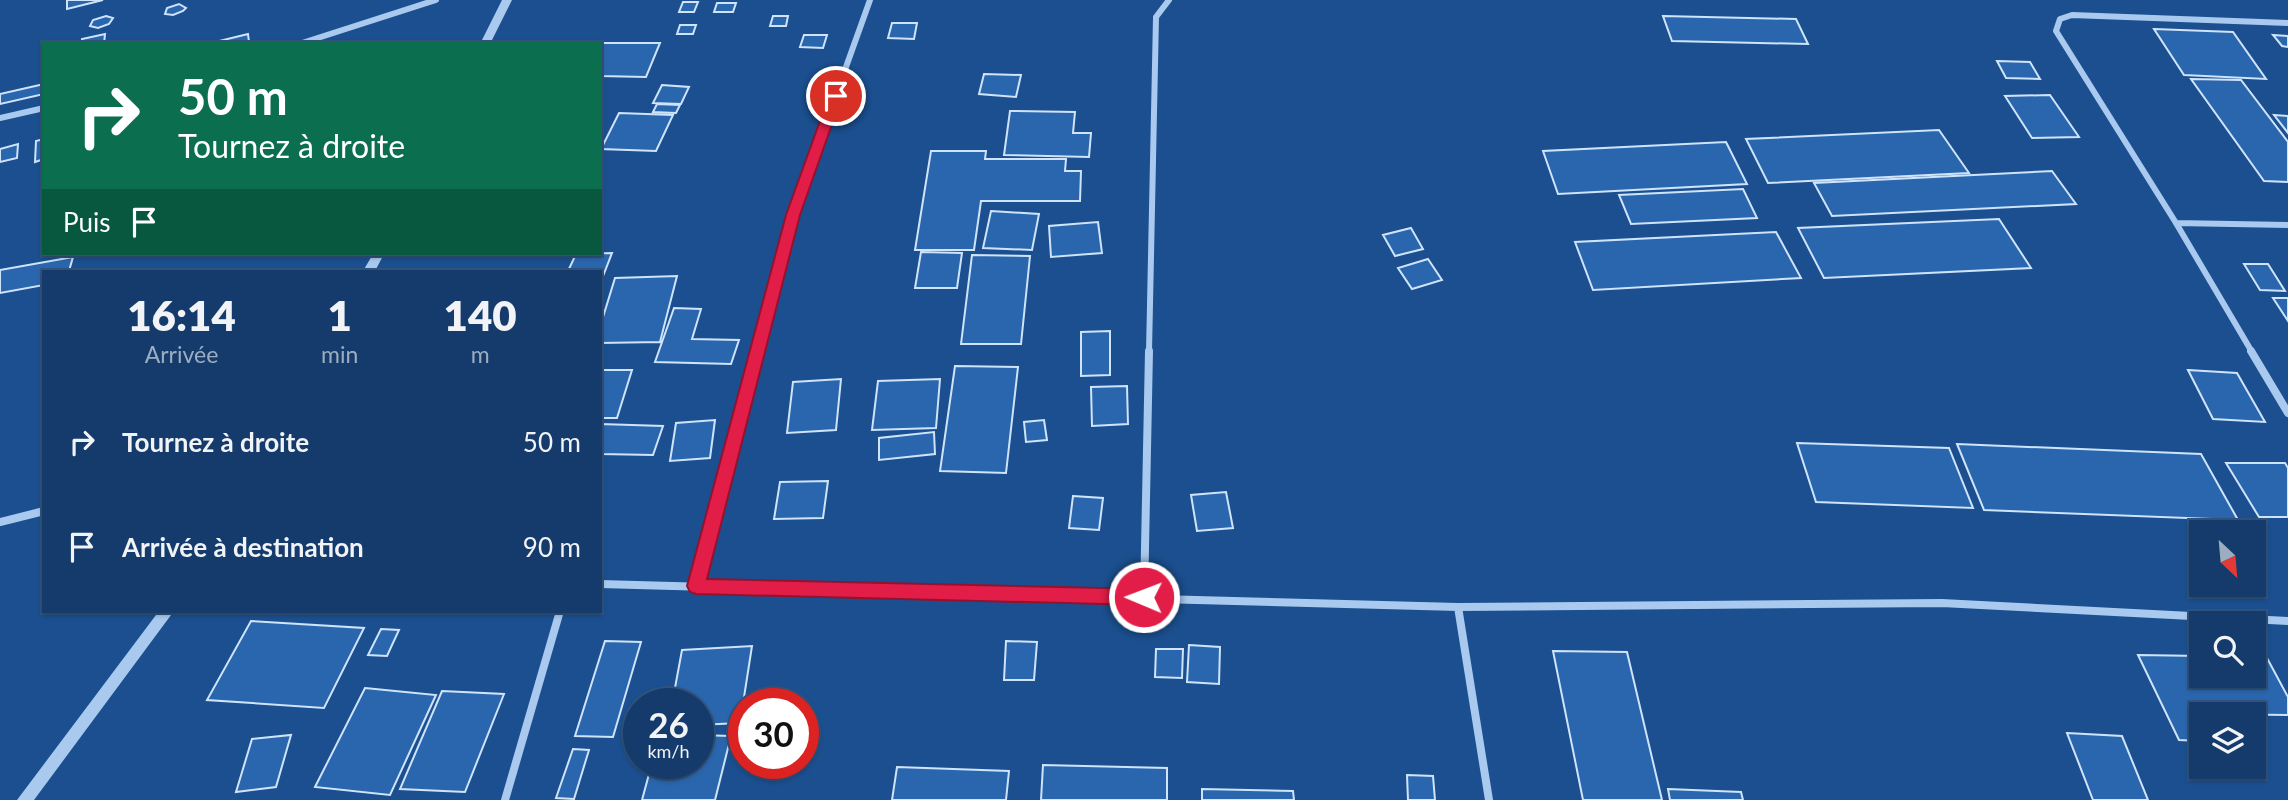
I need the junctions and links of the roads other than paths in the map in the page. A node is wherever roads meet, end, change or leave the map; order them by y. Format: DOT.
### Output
graph roads {
  1 [pos="436,0"];
  2 [pos="507,0"];
  3 [pos="870,0"];
  4 [pos="1169,0"];
  5 [pos="2288,23"];
  6 [pos="305,42"];
  7 [pos="486,42"];
  8 [pos="42,108"];
  9 [pos="0,118"];
  10 [pos="2176,223"];
  11 [pos="2288,225"];
  12 [pos="2288,414"];
  13 [pos="42,512"];
  14 [pos="0,522"];
  15 [pos="602,584"];
  16 [pos="696,586"];
  17 [pos="1144,597"];
  18 [pos="1458,607"];
  19 [pos="167,613"];
  20 [pos="559,613"];
  21 [pos="2288,621"];
  22 [pos="25,800"];
  23 [pos="505,800"];
  24 [pos="1489,800"];
  1 -- 6 [label="street"];
  2 -- 7 [label="street"];
  3 -- 16 [label="street"];
  4 -- 17 [label="street"];
  5 -- 10 [label="street"];
  8 -- 9 [label="street"];
  10 -- 11 [label="street"];
  10 -- 12 [label="street"];
  13 -- 14 [label="street"];
  15 -- 16 [label="street"];
  16 -- 17 [label="street"];
  17 -- 18 [label="street"];
  18 -- 21 [label="street"];
  18 -- 24 [label="street"];
  19 -- 22 [label="street"];
  20 -- 23 [label="street"];
}
